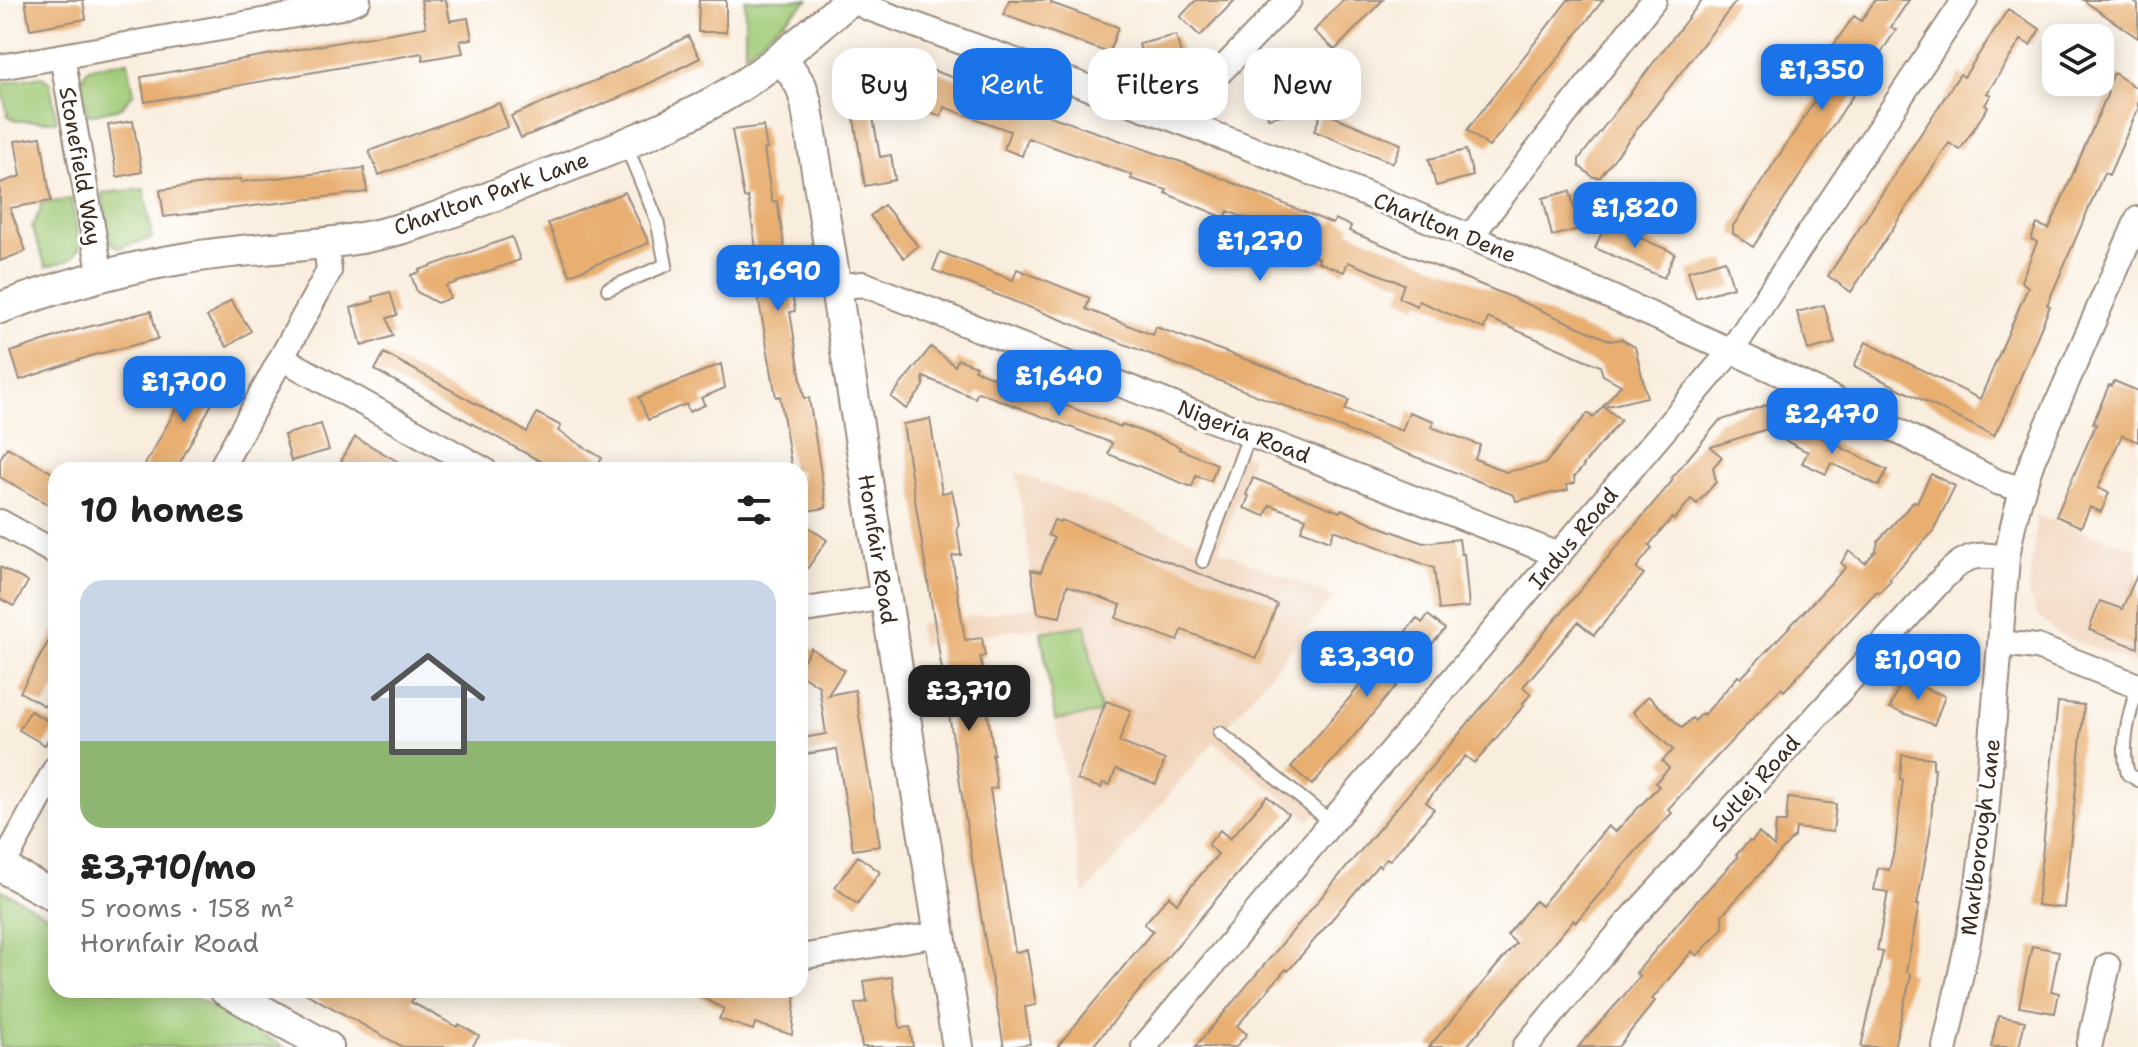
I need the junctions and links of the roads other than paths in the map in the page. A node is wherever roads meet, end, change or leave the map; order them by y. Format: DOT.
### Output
graph roads {
  1 [pos="358,0"];
  2 [pos="852,0"];
  3 [pos="1289,0"];
  4 [pos="1654,0"];
  5 [pos="1965,0"];
  6 [pos="62,56"];
  7 [pos="782,57"];
  8 [pos="1228,64"];
  9 [pos="0,67"];
  10 [pos="1088,87"];
  11 [pos="1178,120"];
  12 [pos="625,143"];
  13 [pos="2138,219"];
  14 [pos="1470,237"];
  15 [pos="326,243"];
  16 [pos="101,277"];
  17 [pos="836,287"];
  18 [pos="608,289"];
  19 [pos="0,308"];
  20 [pos="1731,351"];
  21 [pos="282,358"];
  22 [pos="1250,433"];
  23 [pos="224,462"];
  24 [pos="470,462"];
  25 [pos="2022,489"];
  26 [pos="0,522"];
  27 [pos="48,549"];
  28 [pos="1559,555"];
  29 [pos="2007,558"];
  30 [pos="1203,561"];
  31 [pos="885,597"];
  32 [pos="808,610"];
  33 [pos="2000,643"];
  34 [pos="2138,686"];
  35 [pos="1220,733"];
  36 [pos="2138,780"];
  37 [pos="48,782"];
  38 [pos="1331,822"];
  39 [pos="1,866"];
  40 [pos="48,892"];
  41 [pos="940,934"];
  42 [pos="808,956"];
  43 [pos="2108,966"];
  44 [pos="239,998"];
  45 [pos="328,1047"];
  46 [pos="958,1047"];
  47 [pos="1144,1047"];
  48 [pos="1525,1047"];
  49 [pos="1945,1047"];
  50 [pos="2089,1047"];
  1 -- 6 [label="street"];
  2 -- 7 [label="street, Charlton Park Lane"];
  2 -- 10 [label="street, Charlton Dene"];
  3 -- 8 [label="street"];
  4 -- 14 [label="street"];
  5 -- 20 [label="street, Indus Road"];
  6 -- 9 [label="street"];
  6 -- 16 [label="street, Stonefield Way"];
  7 -- 12 [label="street, Charlton Park Lane"];
  7 -- 17 [label="street, Hornfair Road"];
  11 -- 14 [label="street, Charlton Dene"];
  12 -- 15 [label="street, Charlton Park Lane"];
  12 -- 18 [label="lane"];
  13 -- 25 [label="street, Marlborough Lane"];
  14 -- 20 [label="street, Charlton Dene"];
  15 -- 16 [label="street, Charlton Park Lane"];
  15 -- 21 [label="street"];
  16 -- 19 [label="street, Charlton Park Lane"];
  17 -- 22 [label="street, Nigeria Road"];
  17 -- 31 [label="street, Hornfair Road"];
  20 -- 25 [label="street, Charlton Dene"];
  20 -- 28 [label="street, Indus Road"];
  21 -- 23 [label="street"];
  21 -- 24 [label="street"];
  22 -- 28 [label="street, Nigeria Road"];
  22 -- 30 [label="lane"];
  25 -- 29 [label="street, Marlborough Lane"];
  26 -- 27 [label="street"];
  28 -- 38 [label="street, Indus Road"];
  29 -- 33 [label="street, Marlborough Lane"];
  29 -- 48 [label="street, Sutlej Road"];
  31 -- 32 [label="street"];
  31 -- 41 [label="street, Hornfair Road"];
  33 -- 34 [label="street"];
  33 -- 49 [label="street, Marlborough Lane"];
  34 -- 36 [label="lane"];
  35 -- 38 [label="lane"];
  37 -- 39 [label="street"];
  38 -- 47 [label="street, Indus Road"];
  39 -- 40 [label="street"];
  41 -- 42 [label="street"];
  41 -- 46 [label="street, Hornfair Road"];
  43 -- 50 [label="street"];
  44 -- 45 [label="street"];
}
